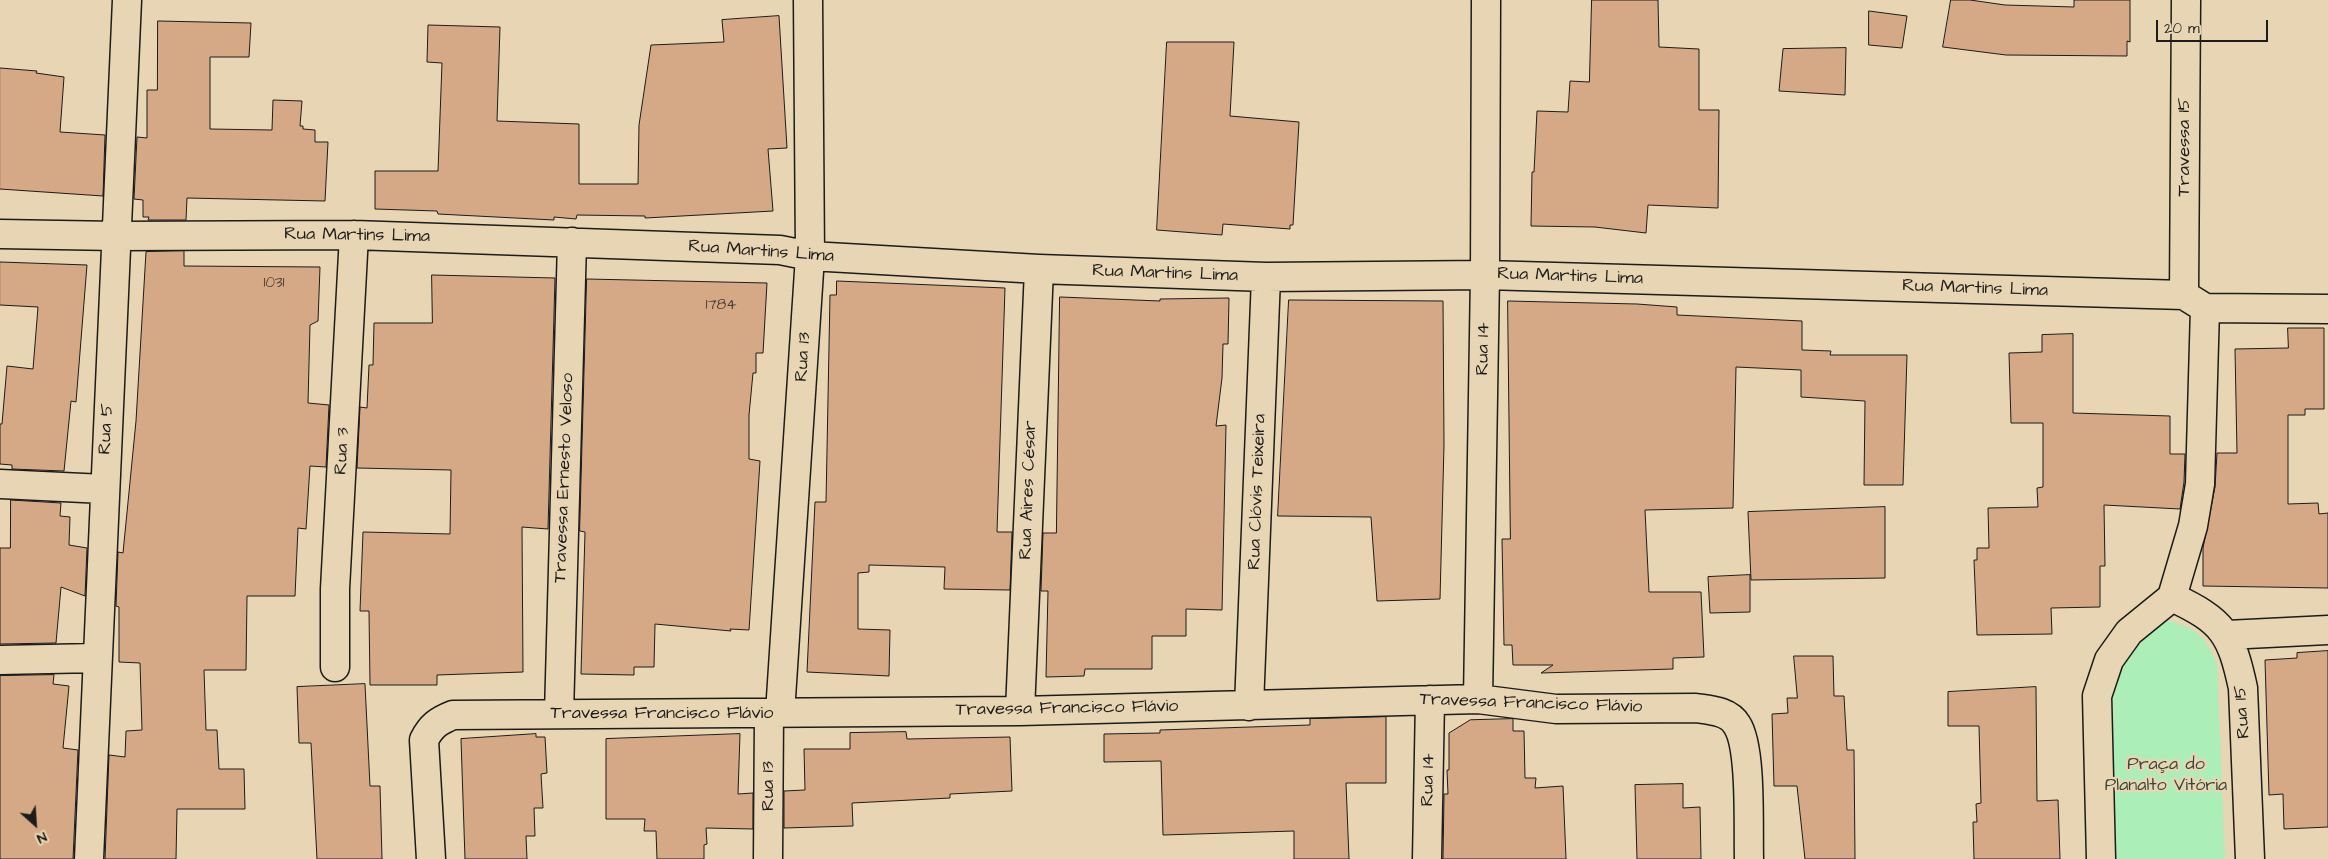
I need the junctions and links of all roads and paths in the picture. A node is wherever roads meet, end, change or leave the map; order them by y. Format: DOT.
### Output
graph roads {
  1 [pos="127,0"];
  2 [pos="808,0"];
  3 [pos="1486,0"];
  4 [pos="2186,0"];
  5 [pos="0,234"];
  6 [pos="354,235"];
  7 [pos="117,236"];
  8 [pos="572,242"];
  9 [pos="810,256"];
  10 [pos="1038,269"];
  11 [pos="1485,275"];
  12 [pos="1266,278"];
  13 [pos="2195,301"];
  14 [pos="2328,309"];
  15 [pos="0,484"];
  16 [pos="104,489"];
  17 [pos="2172,597"];
  18 [pos="2328,630"];
  19 [pos="2227,634"];
  20 [pos="96,658"];
  21 [pos="0,660"];
  22 [pos="335,667"];
  23 [pos="1478,699"];
  24 [pos="1430,700"];
  25 [pos="1249,706"];
  26 [pos="1020,711"];
  27 [pos="775,713"];
  28 [pos="559,714"];
  29 [pos="89,859"];
  30 [pos="431,859"];
  31 [pos="768,859"];
  32 [pos="1427,859"];
  33 [pos="1749,859"];
  34 [pos="2100,859"];
  35 [pos="2250,859"];
  1 -- 7 [label="street, Rua 5"];
  2 -- 9 [label="street, Rua 13"];
  3 -- 11 [label="street, Rua 14"];
  4 -- 13 [label="street, Travessa 15"];
  5 -- 7 [label="street, Rua Martins Lima"];
  6 -- 7 [label="street, Rua Martins Lima"];
  6 -- 8 [label="street, Rua Martins Lima"];
  6 -- 22 [label="street, Rua 3"];
  7 -- 16 [label="street, Rua 5"];
  8 -- 9 [label="street, Rua Martins Lima"];
  8 -- 28 [label="street, Travessa Ernesto Veloso"];
  9 -- 10 [label="street, Rua Martins Lima"];
  9 -- 27 [label="street, Rua 13"];
  10 -- 12 [label="street, Rua Martins Lima"];
  10 -- 26 [label="street, Rua Aires César"];
  11 -- 12 [label="street, Rua Martins Lima"];
  11 -- 13 [label="street, Rua Martins Lima"];
  11 -- 23 [label="street, Rua 14"];
  12 -- 25 [label="street, Rua Clóvis Teixeira"];
  13 -- 14 [label="street, Rua Martins Lima"];
  13 -- 17 [label="street"];
  15 -- 16 [label="street"];
  16 -- 20 [label="street, Rua 5"];
  17 -- 19 [label="street, Rua 15"];
  17 -- 34 [label="street"];
  18 -- 19 [label="street"];
  19 -- 35 [label="street, Rua 15"];
  20 -- 21 [label="street"];
  20 -- 29 [label="street, Rua 5"];
  23 -- 24 [label="street, Travessa Francisco Flávio"];
  23 -- 33 [label="street, Travessa Francisco Flávio"];
  24 -- 25 [label="street, Travessa Francisco Flávio"];
  24 -- 32 [label="street, Rua 14"];
  25 -- 26 [label="street, Travessa Francisco Flávio"];
  26 -- 27 [label="street, Travessa Francisco Flávio"];
  27 -- 28 [label="street, Travessa Francisco Flávio"];
  27 -- 31 [label="street, Rua 13"];
  28 -- 30 [label="street, Travessa Francisco Flávio"];
}
